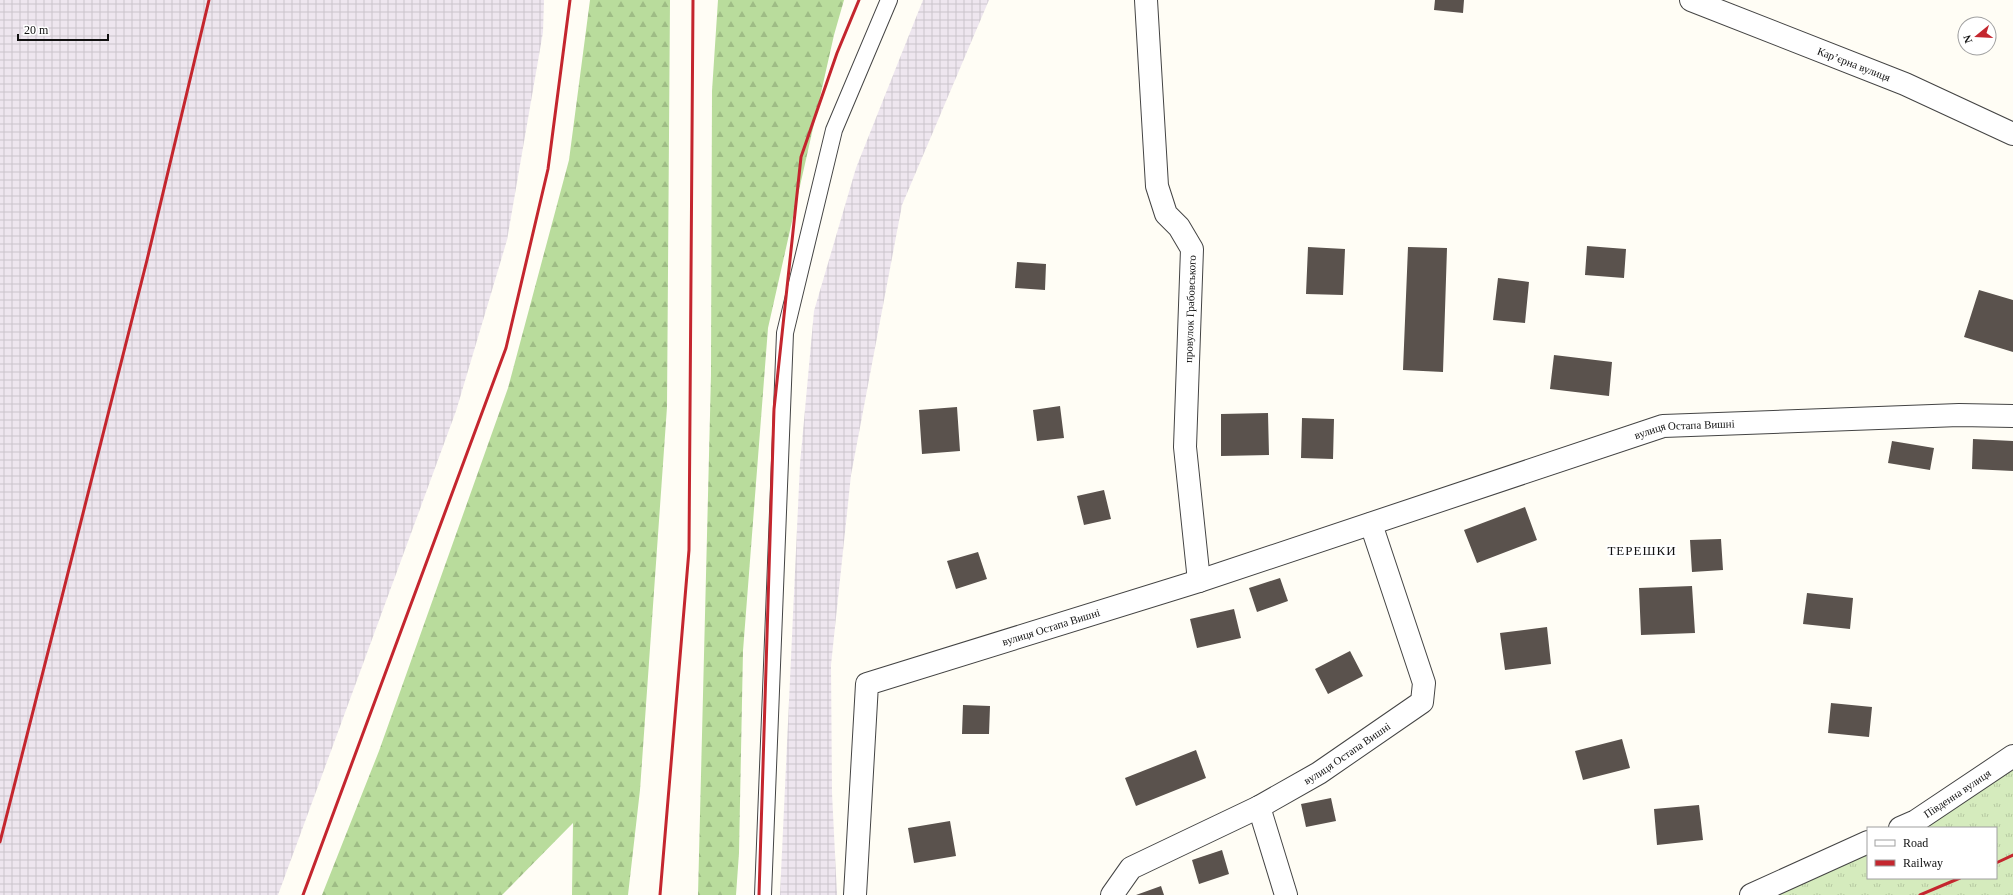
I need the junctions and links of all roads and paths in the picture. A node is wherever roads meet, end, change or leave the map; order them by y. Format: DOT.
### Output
graph roads {
  1 [pos="889,0"];
  2 [pos="1146,0"];
  3 [pos="1691,0"];
  4 [pos="2013,134"];
  5 [pos="2013,416"];
  6 [pos="1371,524"];
  7 [pos="1199,581"];
  8 [pos="2013,756"];
  9 [pos="1259,807"];
  10 [pos="1902,827"];
  11 [pos="1867,842"];
  12 [pos="763,895"];
  13 [pos="855,895"];
  14 [pos="1112,895"];
  15 [pos="1286,895"];
  16 [pos="1751,895"];
  1 -- 12 [label="lane"];
  2 -- 7 [label="street, провулок Грабовського"];
  3 -- 4 [label="street, Карʼєрна вулиця"];
  5 -- 6 [label="street, вулиця Остапа Вишні"];
  6 -- 7 [label="street, вулиця Остапа Вишні"];
  6 -- 9 [label="street, вулиця Остапа Вишні"];
  7 -- 13 [label="street, вулиця Остапа Вишні"];
  8 -- 10 [label="street, Південна вулиця"];
  9 -- 14 [label="street, вулиця Остапа Вишні"];
  9 -- 15 [label="street"];
  11 -- 16 [label="street"];
}
